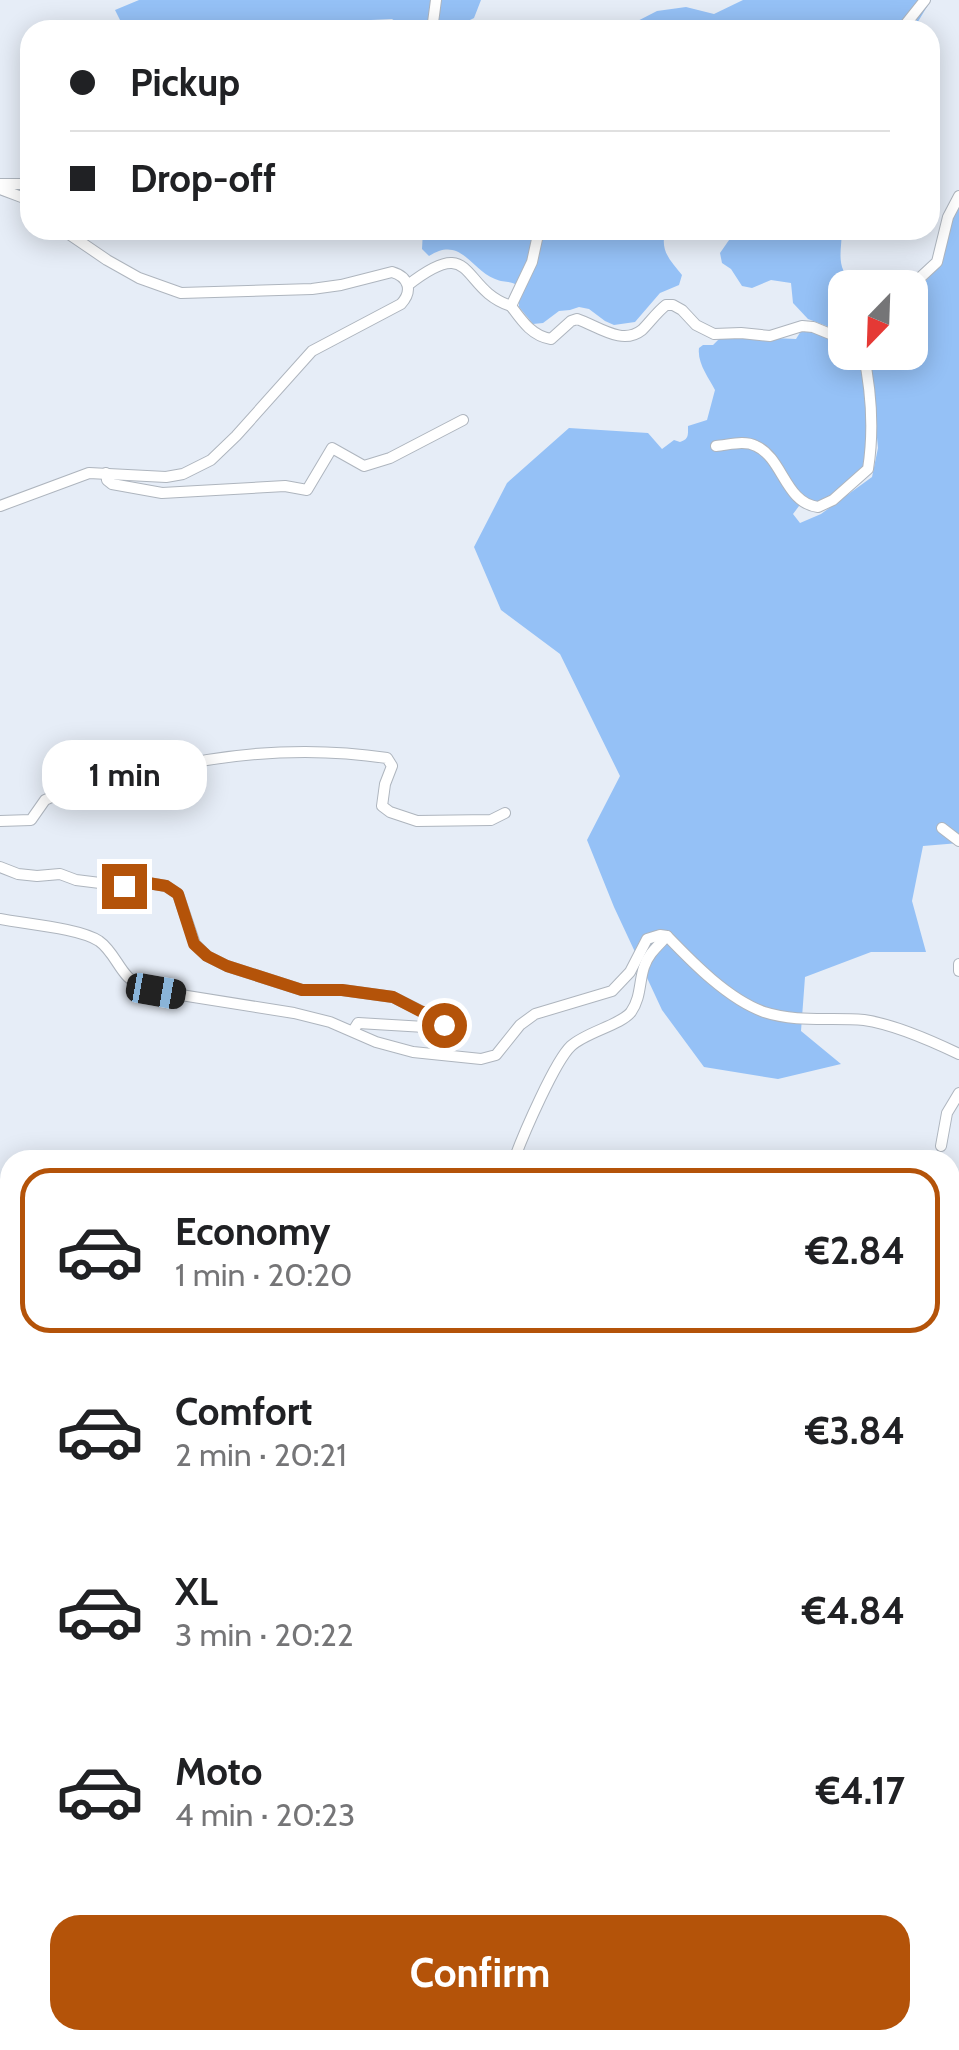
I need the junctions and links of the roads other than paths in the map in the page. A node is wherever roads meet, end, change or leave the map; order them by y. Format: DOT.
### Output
graph roads {
  1 [pos="925,0"];
  2 [pos="908,20"];
  3 [pos="959,196"];
  4 [pos="77,240"];
  5 [pos="537,240"];
  6 [pos="928,270"];
  7 [pos="408,285"];
  8 [pos="512,306"];
  9 [pos="828,333"];
  10 [pos="867,370"];
  11 [pos="462,420"];
  12 [pos="716,446"];
  13 [pos="106,473"];
  14 [pos="0,506"];
  15 [pos="505,813"];
  16 [pos="0,821"];
  17 [pos="942,828"];
  18 [pos="959,842"];
  19 [pos="0,868"];
  20 [pos="0,919"];
  21 [pos="667,936"];
  22 [pos="353,1031"];
  23 [pos="959,1054"];
  24 [pos="959,1092"];
  25 [pos="941,1146"];
  26 [pos="517,1150"];
  1 -- 2 [label="street"];
  3 -- 6 [label="street"];
  4 -- 7 [label="street"];
  5 -- 8 [label="street"];
  7 -- 8 [label="street"];
  7 -- 13 [label="street"];
  8 -- 9 [label="street"];
  10 -- 12 [label="street"];
  11 -- 13 [label="street"];
  13 -- 14 [label="street"];
  15 -- 16 [label="street"];
  17 -- 18 [label="street"];
  19 -- 22 [label="street"];
  20 -- 22 [label="street"];
  21 -- 22 [label="street"];
  21 -- 23 [label="street"];
  21 -- 26 [label="street"];
  24 -- 25 [label="street"];
}
